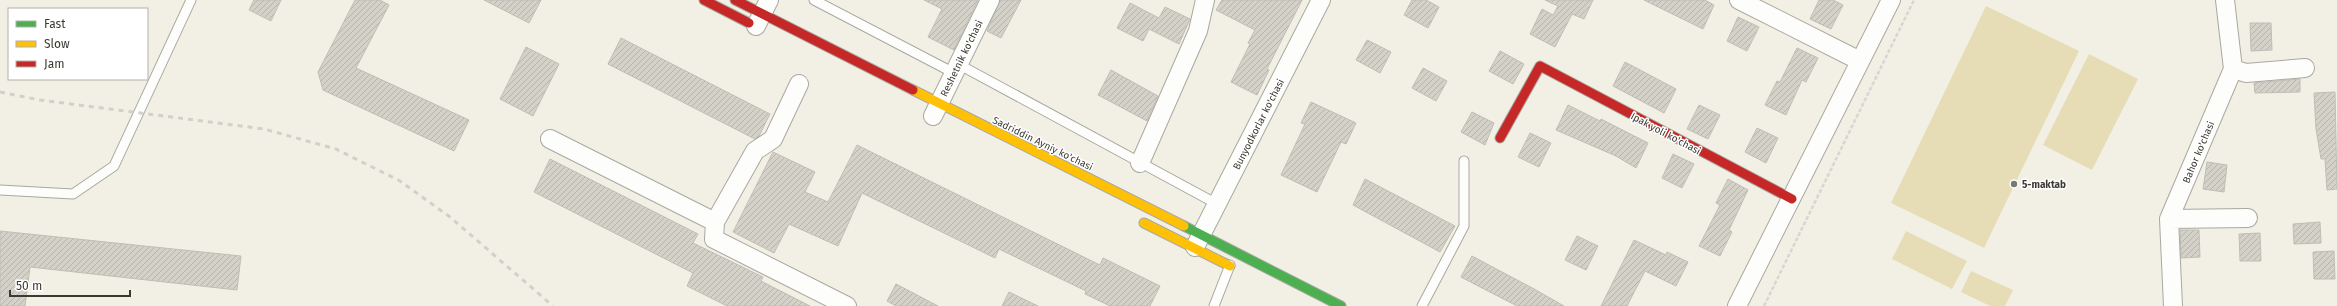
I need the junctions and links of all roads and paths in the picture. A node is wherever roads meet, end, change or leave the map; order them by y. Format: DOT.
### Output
graph roads {
  1 [pos="191,0"];
  2 [pos="704,0"];
  3 [pos="735,0"];
  4 [pos="814,0"];
  5 [pos="990,0"];
  6 [pos="1205,0"];
  7 [pos="1321,0"];
  8 [pos="1739,0"];
  9 [pos="1891,0"];
  10 [pos="1914,0"];
  11 [pos="2225,0"];
  12 [pos="763,18"];
  13 [pos="1860,61"];
  14 [pos="2305,68"];
  15 [pos="956,69"];
  16 [pos="2233,69"];
  17 [pos="799,84"];
  18 [pos="935,113"];
  19 [pos="1500,138"];
  20 [pos="550,139"];
  21 [pos="1464,161"];
  22 [pos="1140,163"];
  23 [pos="0,190"];
  24 [pos="1792,199"];
  25 [pos="1217,204"];
  26 [pos="2248,218"];
  27 [pos="1138,219"];
  28 [pos="2169,219"];
  29 [pos="715,222"];
  30 [pos="1198,241"];
  31 [pos="1236,253"];
  32 [pos="1233,267"];
  33 [pos="847,306"];
  34 [pos="1214,306"];
  35 [pos="1341,306"];
  36 [pos="1422,306"];
  37 [pos="1737,306"];
  38 [pos="1764,306"];
  39 [pos="2173,306"];
  1 -- 23 [label="lane"];
  2 -- 12 [label="main road, Sadriddin Ayniy ko'chasi"];
  3 -- 12 [label="main road, Sadriddin Ayniy ko'chasi"];
  4 -- 15 [label="lane"];
  5 -- 15 [label="street, Reshetnik ko'chasi"];
  6 -- 22 [label="street"];
  7 -- 25 [label="street, Bunyodkorlar ko'chasi"];
  8 -- 13 [label="street"];
  9 -- 13 [label="street"];
  10 -- 38 [label="path"];
  11 -- 16 [label="street, Bahor ko'chasi"];
  12 -- 18 [label="main road, Sadriddin Ayniy ko'chasi"];
  13 -- 24 [label="street"];
  14 -- 16 [label="street"];
  15 -- 18 [label="street, Reshetnik ko'chasi"];
  15 -- 22 [label="lane"];
  16 -- 28 [label="street, Bahor ko'chasi"];
  17 -- 29 [label="street"];
  18 -- 30 [label="main road, Sadriddin Ayniy ko'chasi"];
  19 -- 24 [label="main road, Ipak yoli ko'chasi"];
  20 -- 29 [label="street"];
  21 -- 36 [label="lane"];
  22 -- 25 [label="lane"];
  24 -- 37 [label="street"];
  25 -- 30 [label="street, Bunyodkorlar ko'chasi"];
  26 -- 28 [label="street"];
  27 -- 30 [label="main road, Sadriddin Ayniy ko'chasi"];
  28 -- 39 [label="street, Bahor ko'chasi"];
  29 -- 33 [label="street"];
  30 -- 31 [label="main road, Sadriddin Ayniy ko'chasi"];
  30 -- 32 [label="main road, Sadriddin Ayniy ko'chasi"];
  31 -- 32 [label="lane"];
  31 -- 35 [label="main road, Sadriddin Ayniy ko'chasi"];
  32 -- 34 [label="lane"];
}
